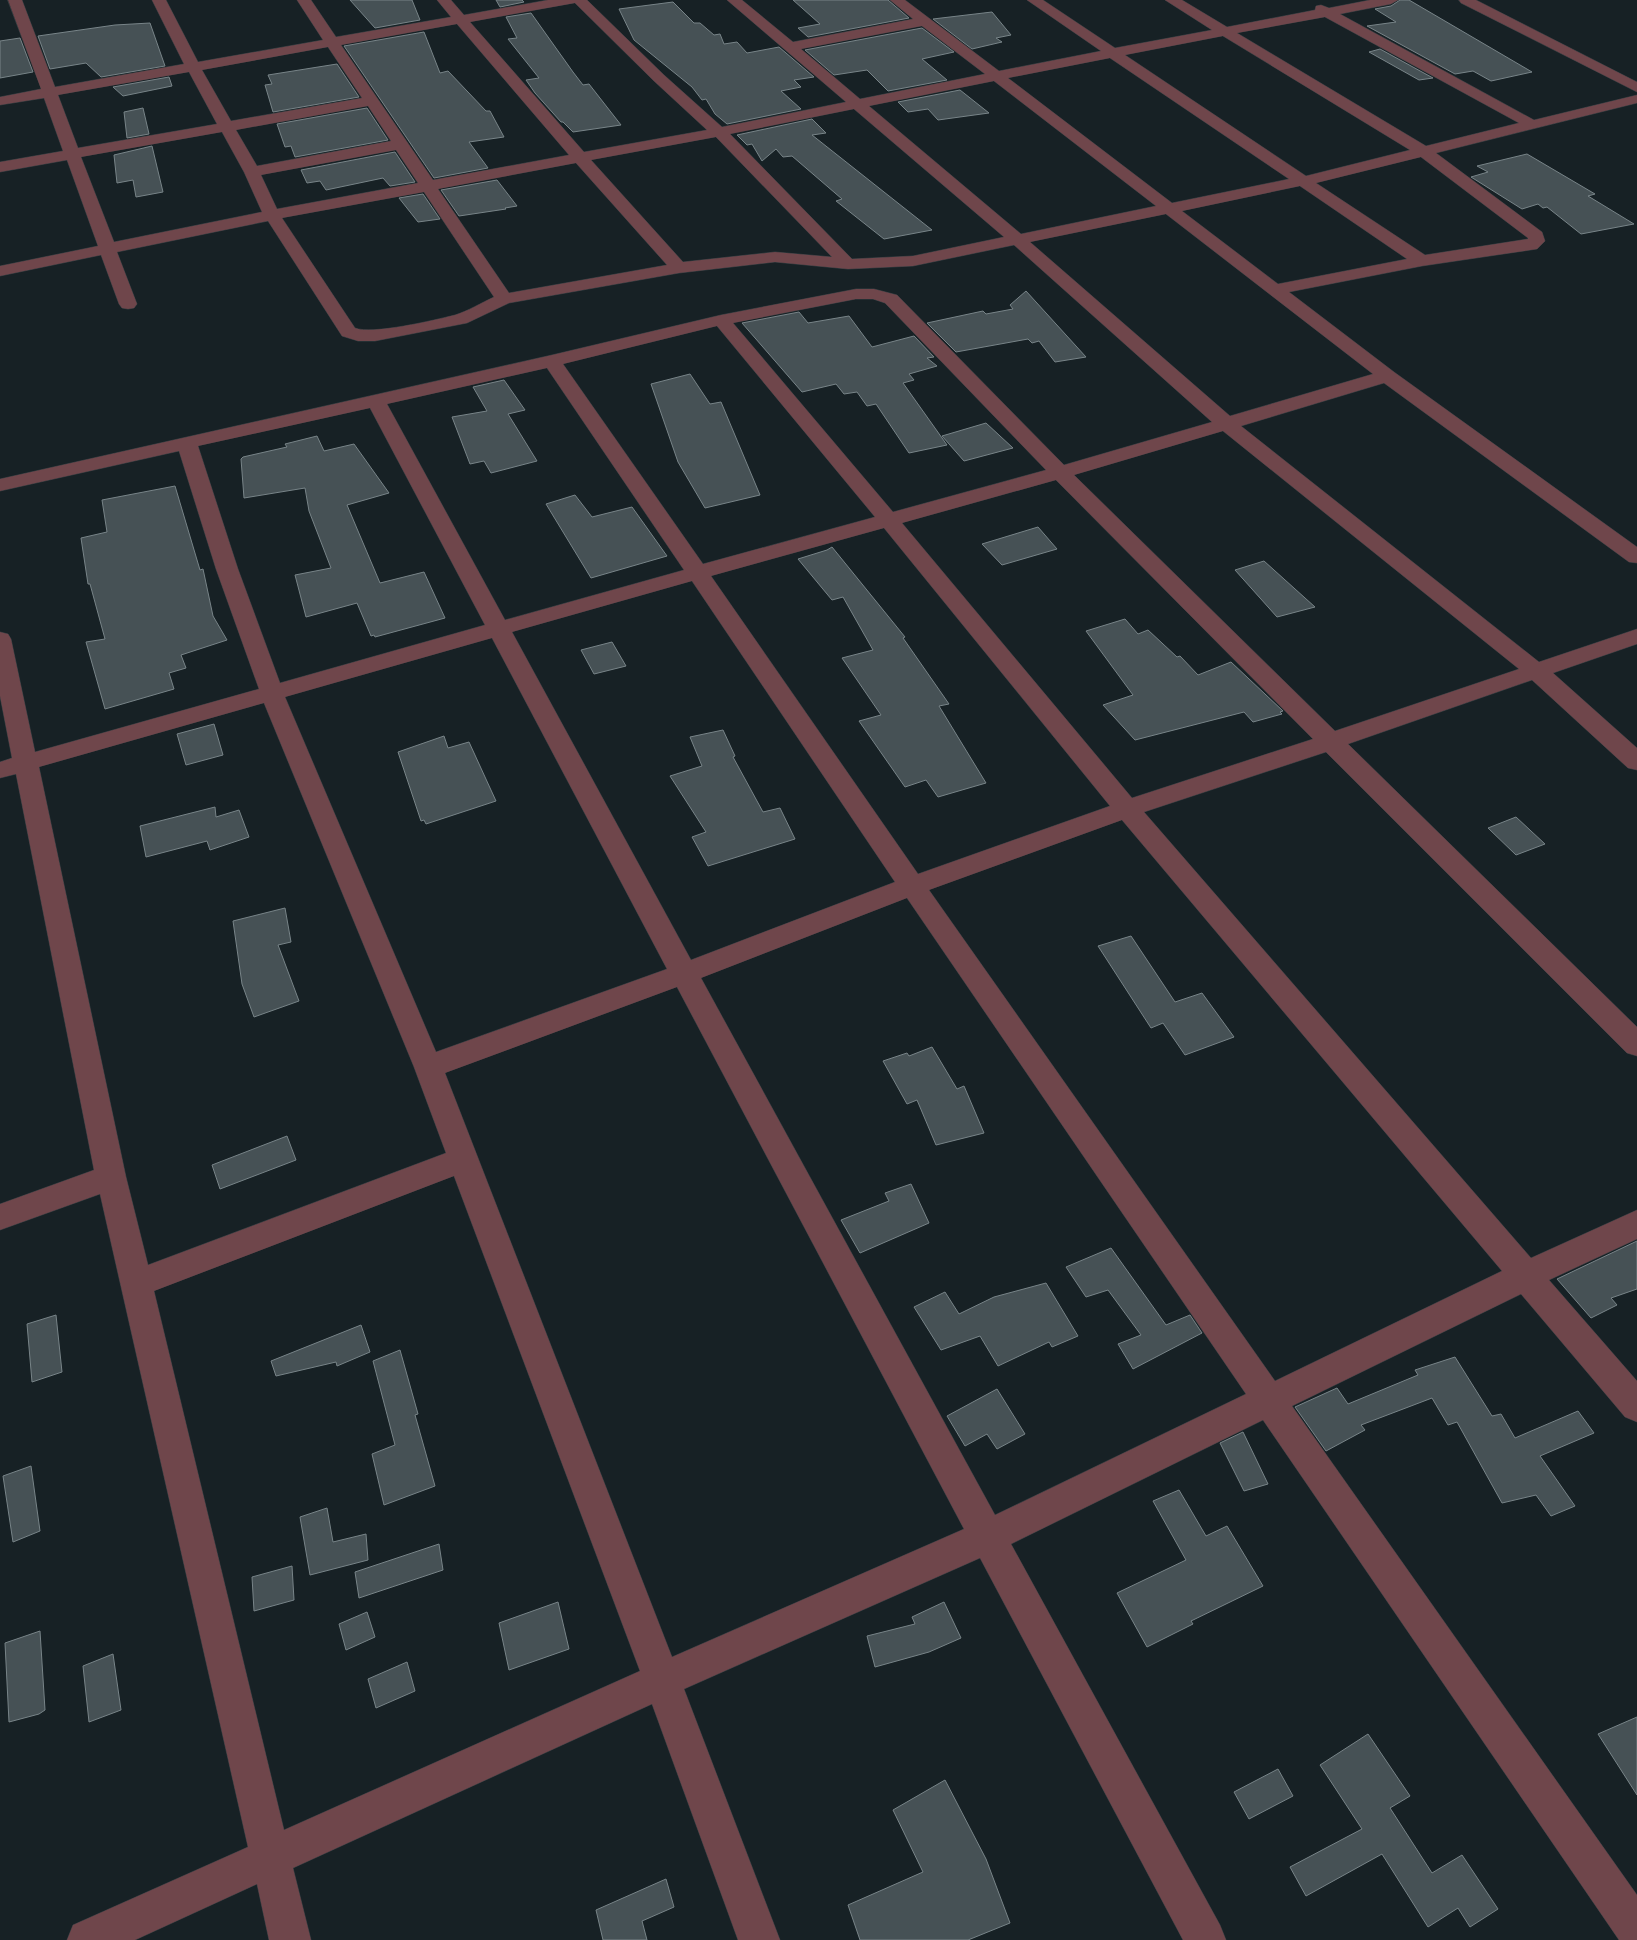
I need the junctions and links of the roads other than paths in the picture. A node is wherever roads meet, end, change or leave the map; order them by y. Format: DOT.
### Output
graph roads {
  1 [pos="14,0"];
  2 [pos="159,0"];
  3 [pos="304,0"];
  4 [pos="444,0"];
  5 [pos="571,0"];
  6 [pos="580,0"];
  7 [pos="734,0"];
  8 [pos="897,0"];
  9 [pos="1034,0"];
  10 [pos="1172,0"];
  11 [pos="1305,0"];
  12 [pos="1391,0"];
  13 [pos="1466,0"];
  14 [pos="1327,12"];
  15 [pos="461,20"];
  16 [pos="925,21"];
  17 [pos="1226,32"];
  18 [pos="331,43"];
  19 [pos="790,47"];
  20 [pos="1113,53"];
  21 [pos="193,68"];
  22 [pos="996,76"];
  23 [pos="1637,88"];
  24 [pos="48,93"];
  25 [pos="1637,99"];
  26 [pos="0,100"];
  27 [pos="372,101"];
  28 [pos="859,104"];
  29 [pos="1533,125"];
  30 [pos="224,126"];
  31 [pos="719,132"];
  32 [pos="401,144"];
  33 [pos="1423,151"];
  34 [pos="71,154"];
  35 [pos="580,158"];
  36 [pos="0,167"];
  37 [pos="252,172"];
  38 [pos="1303,181"];
  39 [pos="430,185"];
  40 [pos="1167,208"];
  41 [pos="272,215"];
  42 [pos="1018,240"];
  43 [pos="106,248"];
  44 [pos="1422,261"];
  45 [pos="848,264"];
  46 [pos="679,268"];
  47 [pos="0,271"];
  48 [pos="1274,290"];
  49 [pos="504,299"];
  50 [pos="128,304"];
  51 [pos="721,320"];
  52 [pos="552,361"];
  53 [pos="1387,376"];
  54 [pos="375,400"];
  55 [pos="1228,425"];
  56 [pos="187,443"];
  57 [pos="1060,474"];
  58 [pos="0,484"];
  59 [pos="888,520"];
  60 [pos="1637,557"];
  61 [pos="696,573"];
  62 [pos="498,629"];
  63 [pos="1637,636"];
  64 [pos="0,639"];
  65 [pos="1535,670"];
  66 [pos="272,693"];
  67 [pos="1332,741"];
  68 [pos="1637,762"];
  69 [pos="12,767"];
  70 [pos="1127,809"];
  71 [pos="912,886"];
  72 [pos="685,973"];
  73 [pos="1637,1045"];
  74 [pos="428,1067"];
  75 [pos="464,1159"];
  76 [pos="111,1177"];
  77 [pos="0,1217"];
  78 [pos="1637,1224"];
  79 [pos="1527,1275"];
  80 [pos="135,1284"];
  81 [pos="1270,1400"];
  82 [pos="1637,1406"];
  83 [pos="989,1536"];
  84 [pos="662,1680"];
  85 [pos="271,1856"];
  86 [pos="1637,1930"];
  87 [pos="88,1940"];
  88 [pos="290,1940"];
  89 [pos="759,1940"];
  90 [pos="1205,1940"];
  1 -- 24 [label="street"];
  2 -- 21 [label="street"];
  3 -- 18 [label="street"];
  4 -- 15 [label="street"];
  5 -- 15 [label="street"];
  6 -- 31 [label="street"];
  7 -- 19 [label="street"];
  8 -- 16 [label="street"];
  9 -- 20 [label="street"];
  10 -- 17 [label="street"];
  11 -- 14 [label="street"];
  12 -- 14 [label="street"];
  13 -- 23 [label="street"];
  14 -- 17 [label="street"];
  14 -- 29 [label="street"];
  15 -- 18 [label="street"];
  15 -- 35 [label="street"];
  16 -- 19 [label="street"];
  16 -- 22 [label="street"];
  17 -- 20 [label="street"];
  17 -- 33 [label="street"];
  18 -- 21 [label="street"];
  18 -- 27 [label="street"];
  19 -- 28 [label="street"];
  20 -- 22 [label="street"];
  20 -- 38 [label="street"];
  21 -- 24 [label="street"];
  21 -- 30 [label="street"];
  22 -- 28 [label="street"];
  22 -- 40 [label="street"];
  24 -- 26 [label="street"];
  24 -- 34 [label="street"];
  25 -- 29 [label="street"];
  27 -- 30 [label="street"];
  27 -- 32 [label="street"];
  28 -- 31 [label="street"];
  28 -- 42 [label="street"];
  29 -- 33 [label="street"];
  30 -- 34 [label="street"];
  30 -- 37 [label="street"];
  31 -- 35 [label="street"];
  31 -- 45 [label="street"];
  32 -- 37 [label="street"];
  32 -- 39 [label="street"];
  33 -- 38 [label="street"];
  33 -- 44 [label="street"];
  34 -- 36 [label="street"];
  34 -- 43 [label="street"];
  35 -- 39 [label="street"];
  35 -- 46 [label="street"];
  37 -- 41 [label="street"];
  38 -- 40 [label="street"];
  38 -- 44 [label="street"];
  39 -- 41 [label="street"];
  39 -- 49 [label="street"];
  40 -- 42 [label="street"];
  40 -- 48 [label="street"];
  41 -- 43 [label="street"];
  41 -- 49 [label="street"];
  42 -- 45 [label="street"];
  42 -- 55 [label="street"];
  43 -- 47 [label="street"];
  43 -- 50 [label="street"];
  44 -- 48 [label="street"];
  45 -- 46 [label="street"];
  46 -- 49 [label="street"];
  48 -- 53 [label="street"];
  51 -- 52 [label="street"];
  51 -- 57 [label="street"];
  51 -- 59 [label="street"];
  52 -- 54 [label="street"];
  52 -- 61 [label="street"];
  53 -- 55 [label="street"];
  53 -- 60 [label="street"];
  54 -- 56 [label="street"];
  54 -- 62 [label="street"];
  55 -- 57 [label="street"];
  55 -- 65 [label="street"];
  56 -- 58 [label="street"];
  56 -- 66 [label="street"];
  57 -- 59 [label="street"];
  57 -- 67 [label="street"];
  59 -- 61 [label="street"];
  59 -- 70 [label="street"];
  61 -- 62 [label="street"];
  61 -- 71 [label="street"];
  62 -- 66 [label="street"];
  62 -- 72 [label="street"];
  63 -- 65 [label="street"];
  64 -- 69 [label="street"];
  65 -- 67 [label="street"];
  65 -- 68 [label="street"];
  66 -- 69 [label="street"];
  66 -- 74 [label="street"];
  67 -- 70 [label="street"];
  67 -- 73 [label="street"];
  69 -- 76 [label="street"];
  70 -- 71 [label="street"];
  70 -- 79 [label="street"];
  71 -- 72 [label="street"];
  71 -- 81 [label="street"];
  72 -- 74 [label="street"];
  72 -- 83 [label="street"];
  74 -- 75 [label="street"];
  75 -- 80 [label="street"];
  75 -- 84 [label="street"];
  76 -- 77 [label="street"];
  76 -- 80 [label="street"];
  78 -- 79 [label="street"];
  79 -- 81 [label="street"];
  79 -- 82 [label="street"];
  80 -- 85 [label="street"];
  81 -- 83 [label="street"];
  81 -- 86 [label="street"];
  83 -- 84 [label="street"];
  83 -- 90 [label="street"];
  84 -- 85 [label="street"];
  84 -- 89 [label="street"];
  85 -- 87 [label="street"];
  85 -- 88 [label="street"];
}
